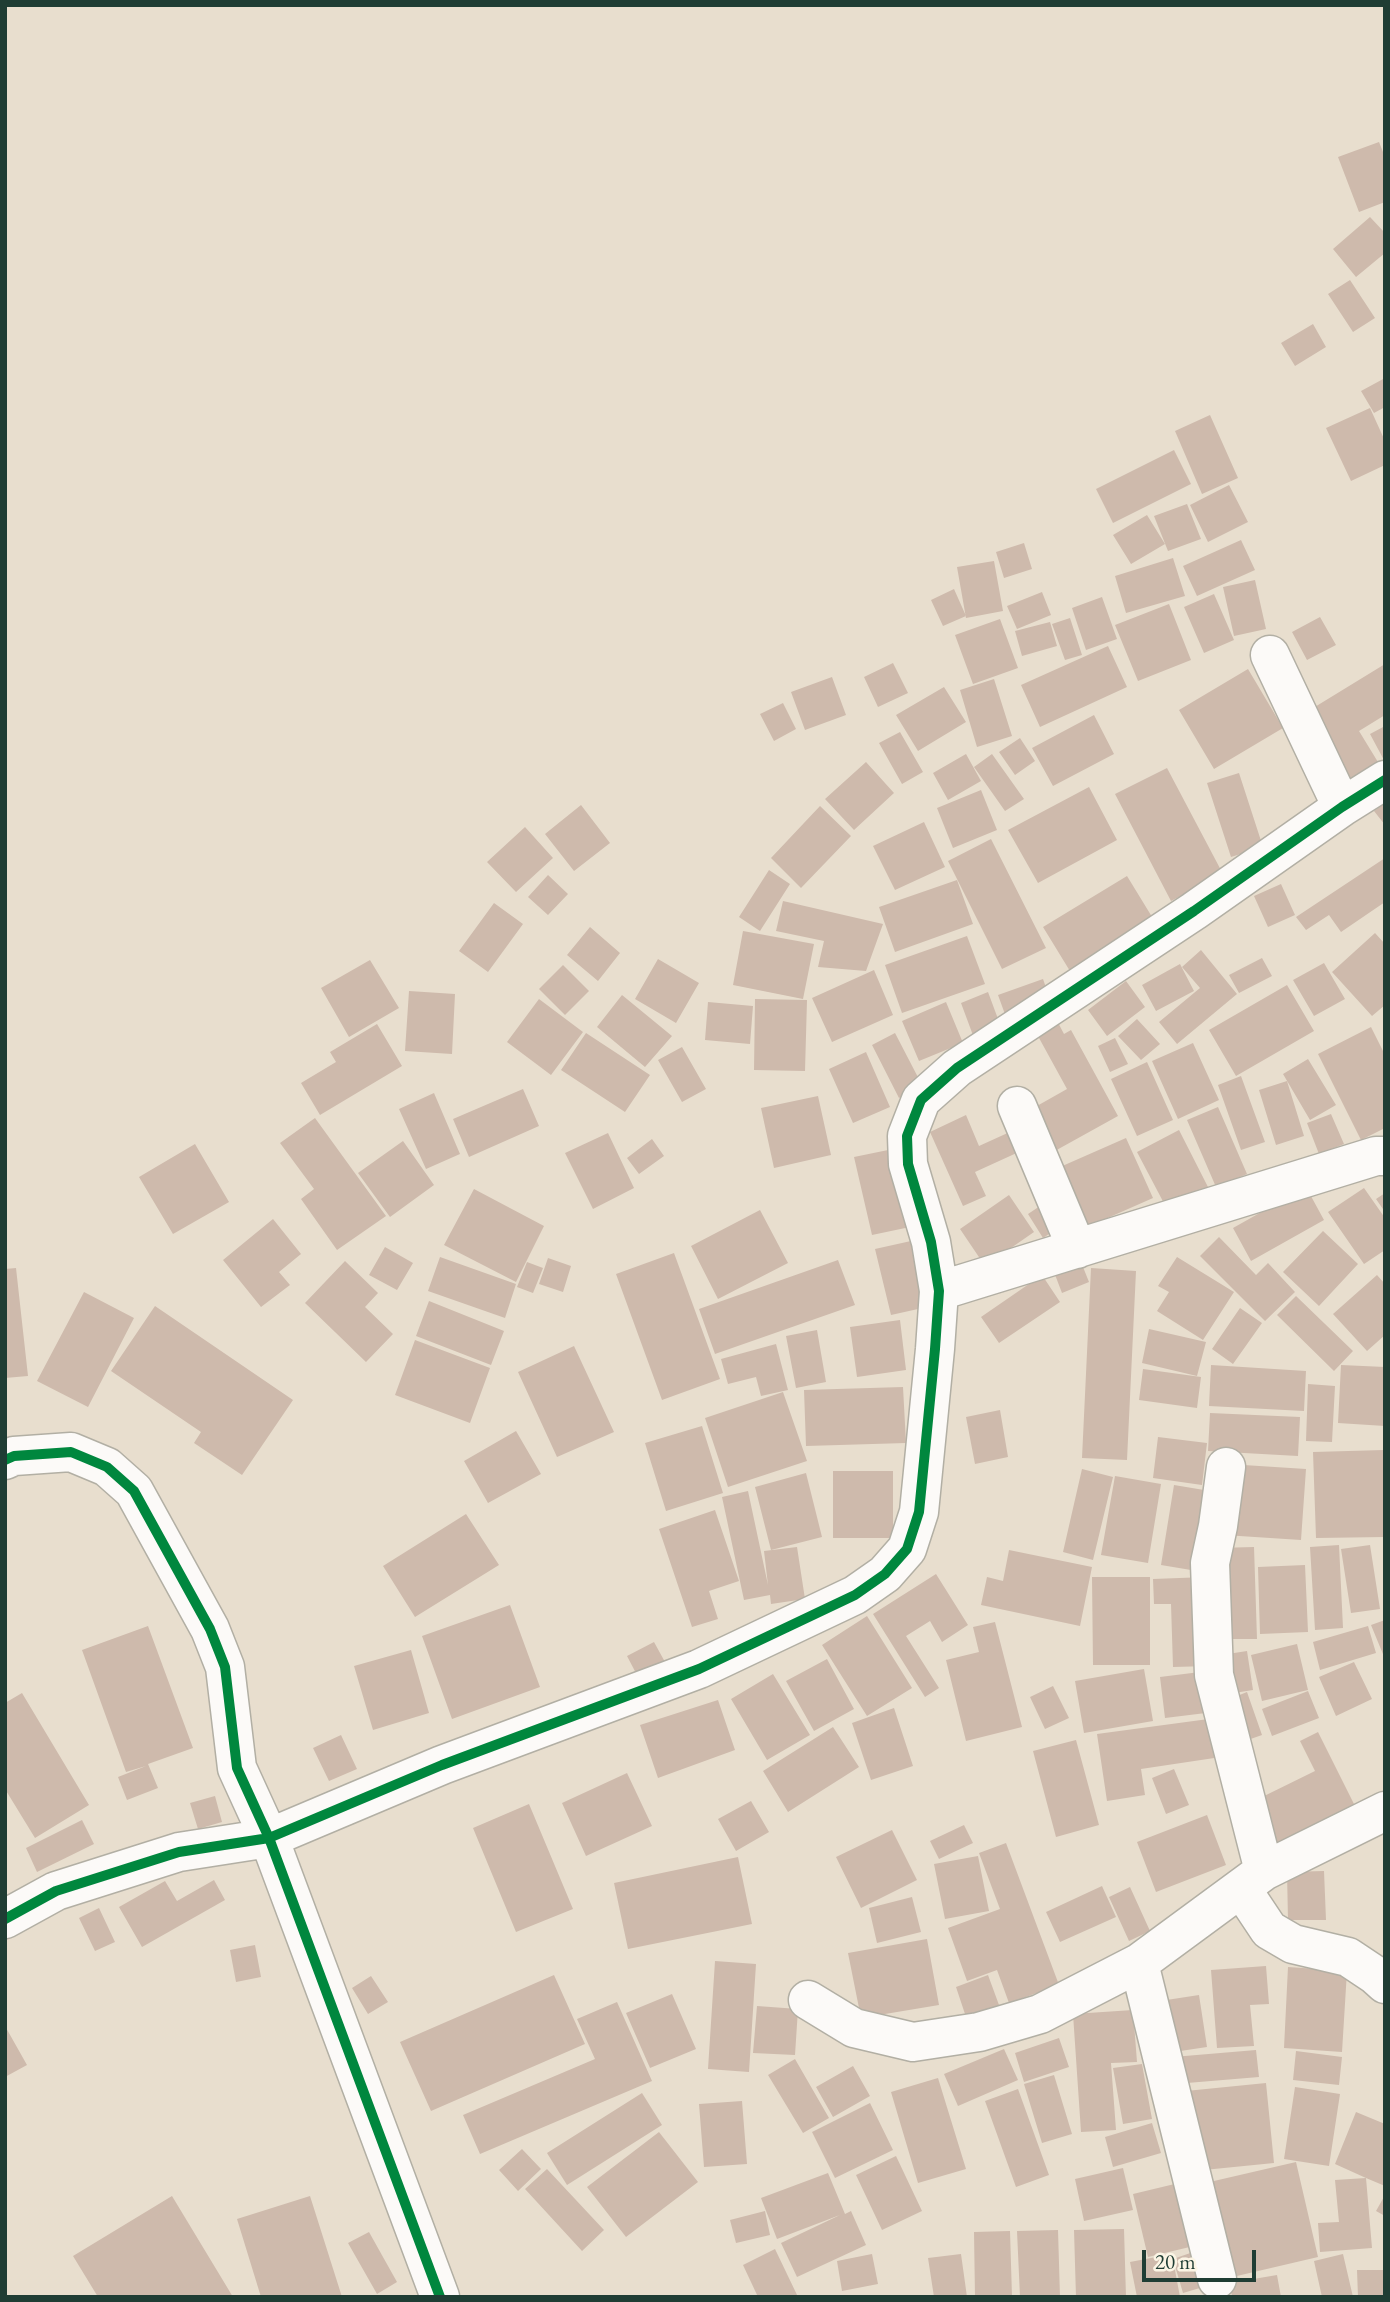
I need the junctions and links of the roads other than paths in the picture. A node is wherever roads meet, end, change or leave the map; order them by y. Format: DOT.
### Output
graph roads {
  1 [pos="1270,655"];
  2 [pos="1385,780"];
  3 [pos="1342,807"];
  4 [pos="1017,1106"];
  5 [pos="1385,1156"];
  6 [pos="1077,1249"];
  7 [pos="939,1291"];
  8 [pos="5,1460"];
  9 [pos="1226,1467"];
  10 [pos="1385,1811"];
  11 [pos="269,1839"];
  12 [pos="1253,1880"];
  13 [pos="5,1919"];
  14 [pos="1139,1963"];
  15 [pos="1385,1984"];
  16 [pos="808,2000"];
  17 [pos="1217,2279"];
  18 [pos="440,2297"];
  1 -- 3 [label="street"];
  2 -- 3 [label="street"];
  3 -- 7 [label="street"];
  4 -- 6 [label="street"];
  5 -- 6 [label="street"];
  6 -- 7 [label="street"];
  7 -- 11 [label="street"];
  8 -- 11 [label="street"];
  9 -- 12 [label="street"];
  10 -- 12 [label="street"];
  11 -- 13 [label="street"];
  11 -- 18 [label="street"];
  12 -- 14 [label="street"];
  12 -- 15 [label="street"];
  14 -- 16 [label="street"];
  14 -- 17 [label="street"];
}
